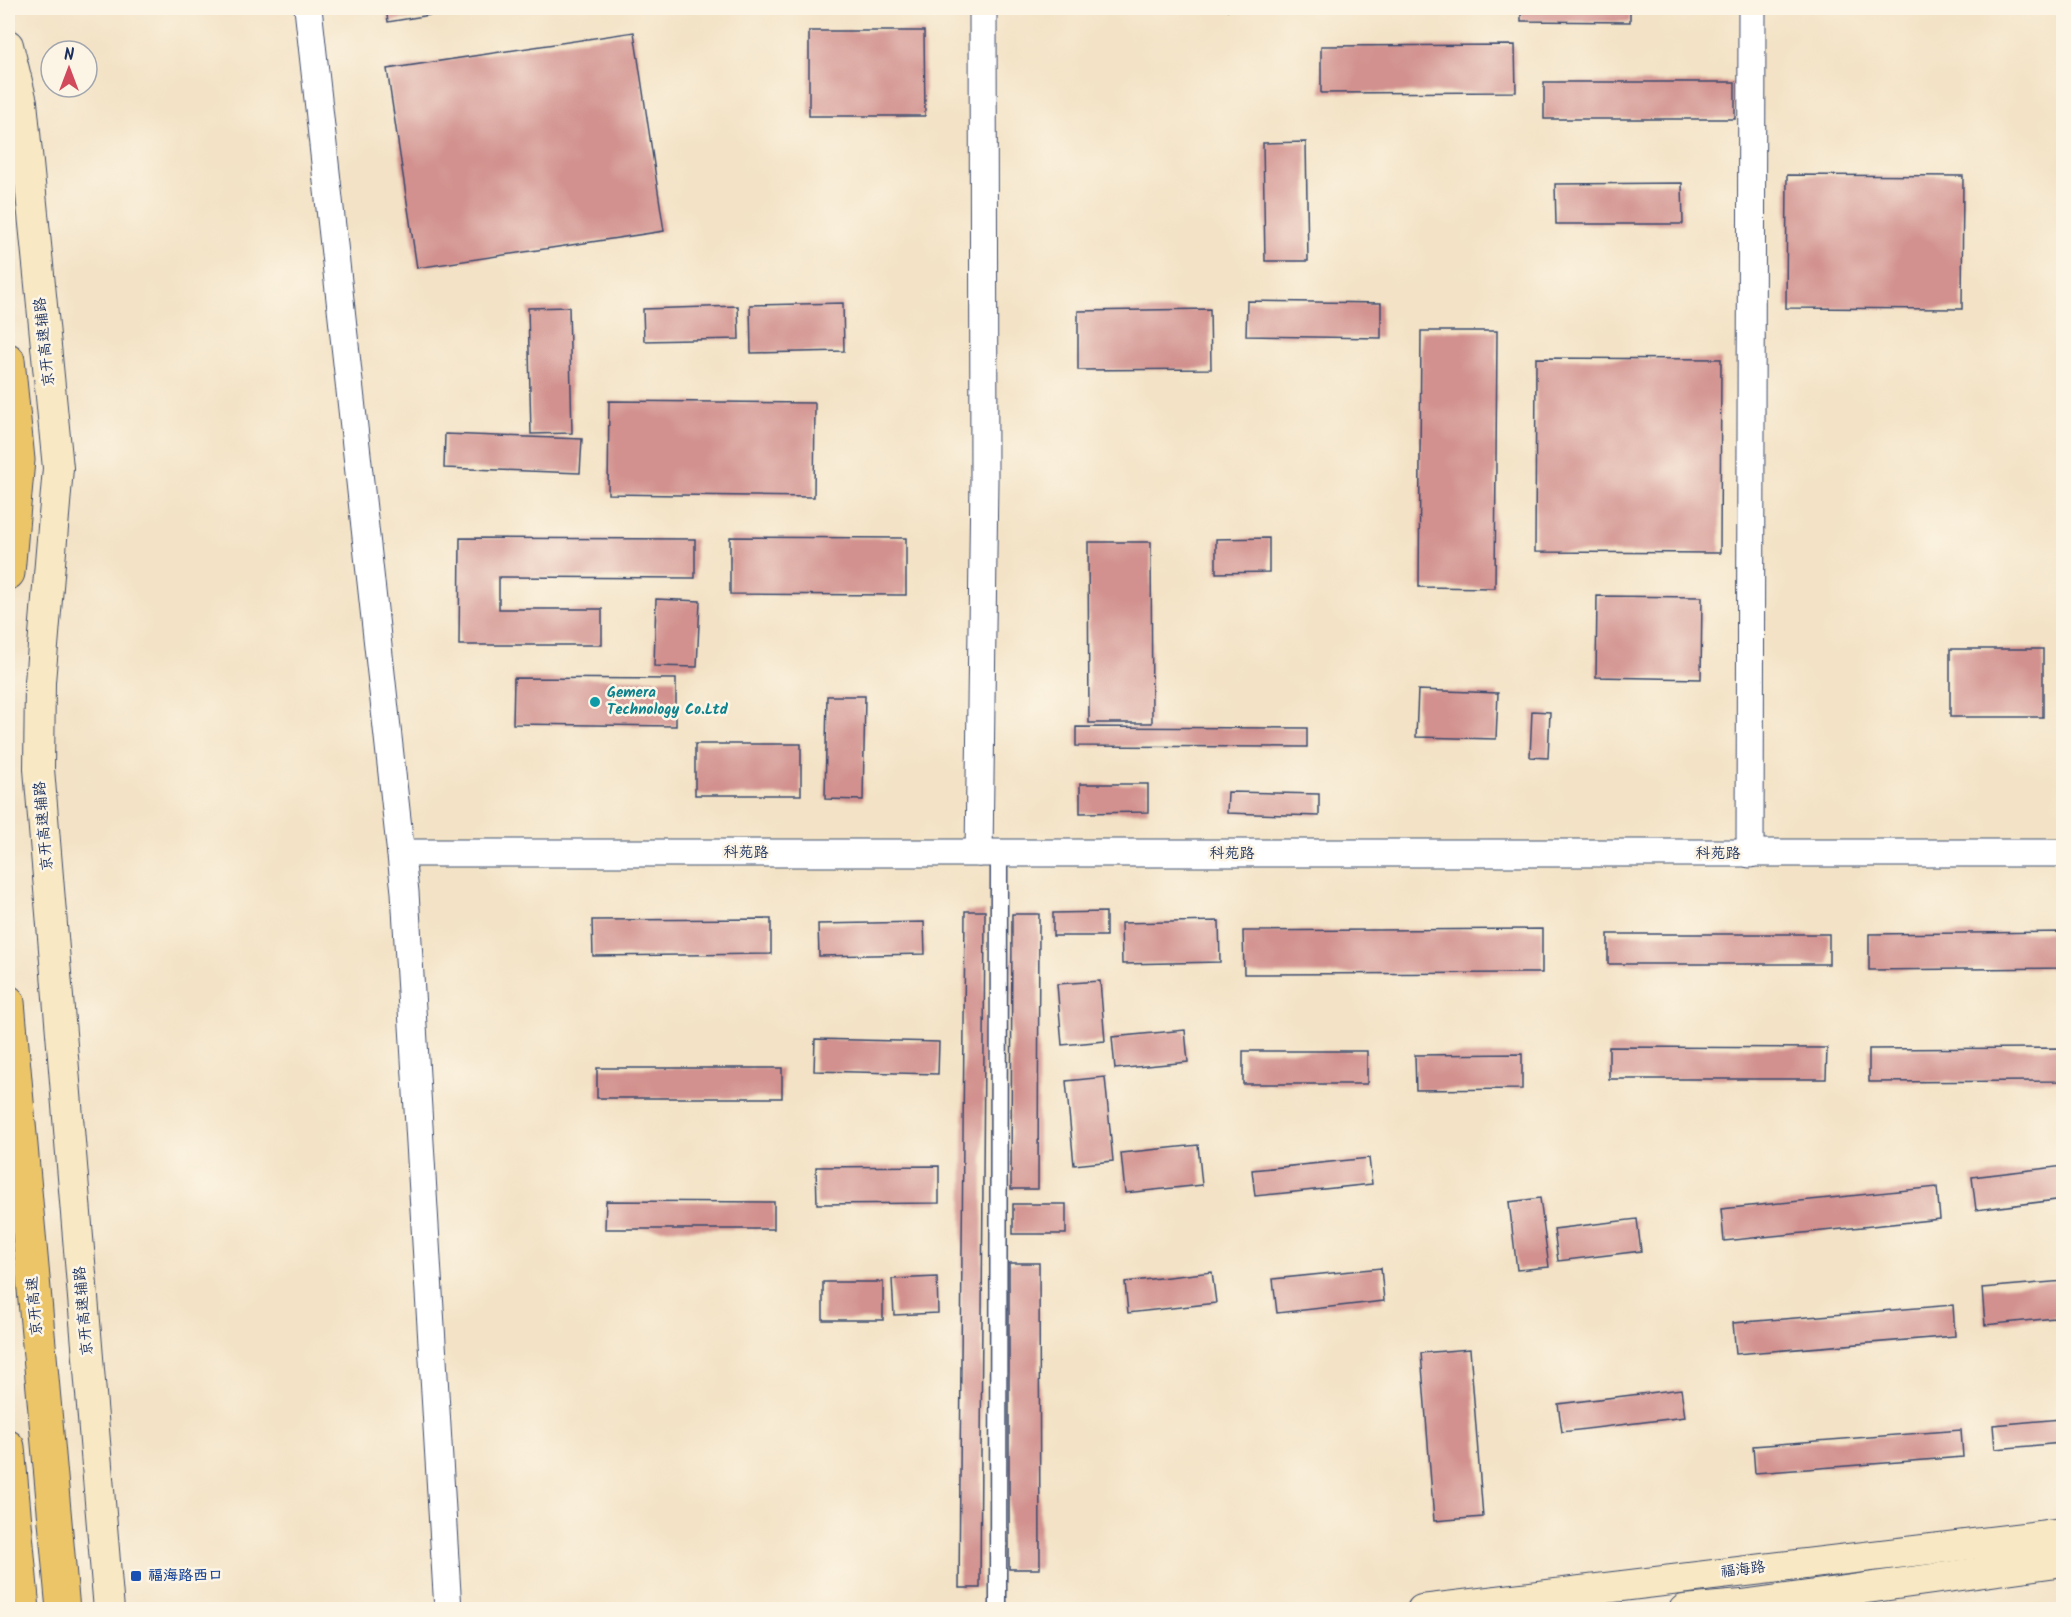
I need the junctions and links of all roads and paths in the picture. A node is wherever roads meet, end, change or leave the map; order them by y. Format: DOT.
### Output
graph roads {
  1 [pos="308,8"];
  2 [pos="983,8"];
  3 [pos="1752,8"];
  4 [pos="8,45"];
  5 [pos="8,360"];
  6 [pos="8,573"];
  7 [pos="401,853"];
  8 [pos="2064,853"];
  9 [pos="989,854"];
  10 [pos="1750,854"];
  11 [pos="8,1002"];
  12 [pos="8,1447"];
  13 [pos="2064,1533"];
  14 [pos="2064,1562"];
  15 [pos="1726,1571"];
  16 [pos="1729,1608"];
  17 [pos="23,1610"];
  18 [pos="63,1610"];
  19 [pos="109,1610"];
  20 [pos="447,1610"];
  21 [pos="998,1610"];
  22 [pos="1422,1610"];
  23 [pos="1684,1610"];
  1 -- 7 [label="street"];
  2 -- 9 [label="street"];
  3 -- 10 [label="street"];
  4 -- 19 [label="main road, 京开高速辅路"];
  5 -- 6 [label="highway"];
  7 -- 9 [label="street, 科苑路"];
  7 -- 20 [label="street"];
  8 -- 10 [label="street, 科苑路"];
  9 -- 10 [label="street, 科苑路"];
  9 -- 21 [label="street"];
  11 -- 18 [label="highway, 京开高速"];
  12 -- 17 [label="highway"];
  13 -- 15 [label="main road, 福海路"];
  14 -- 16 [label="main road"];
  15 -- 16 [label="street"];
  15 -- 22 [label="main road, 福海路"];
  16 -- 23 [label="main road"];
}
